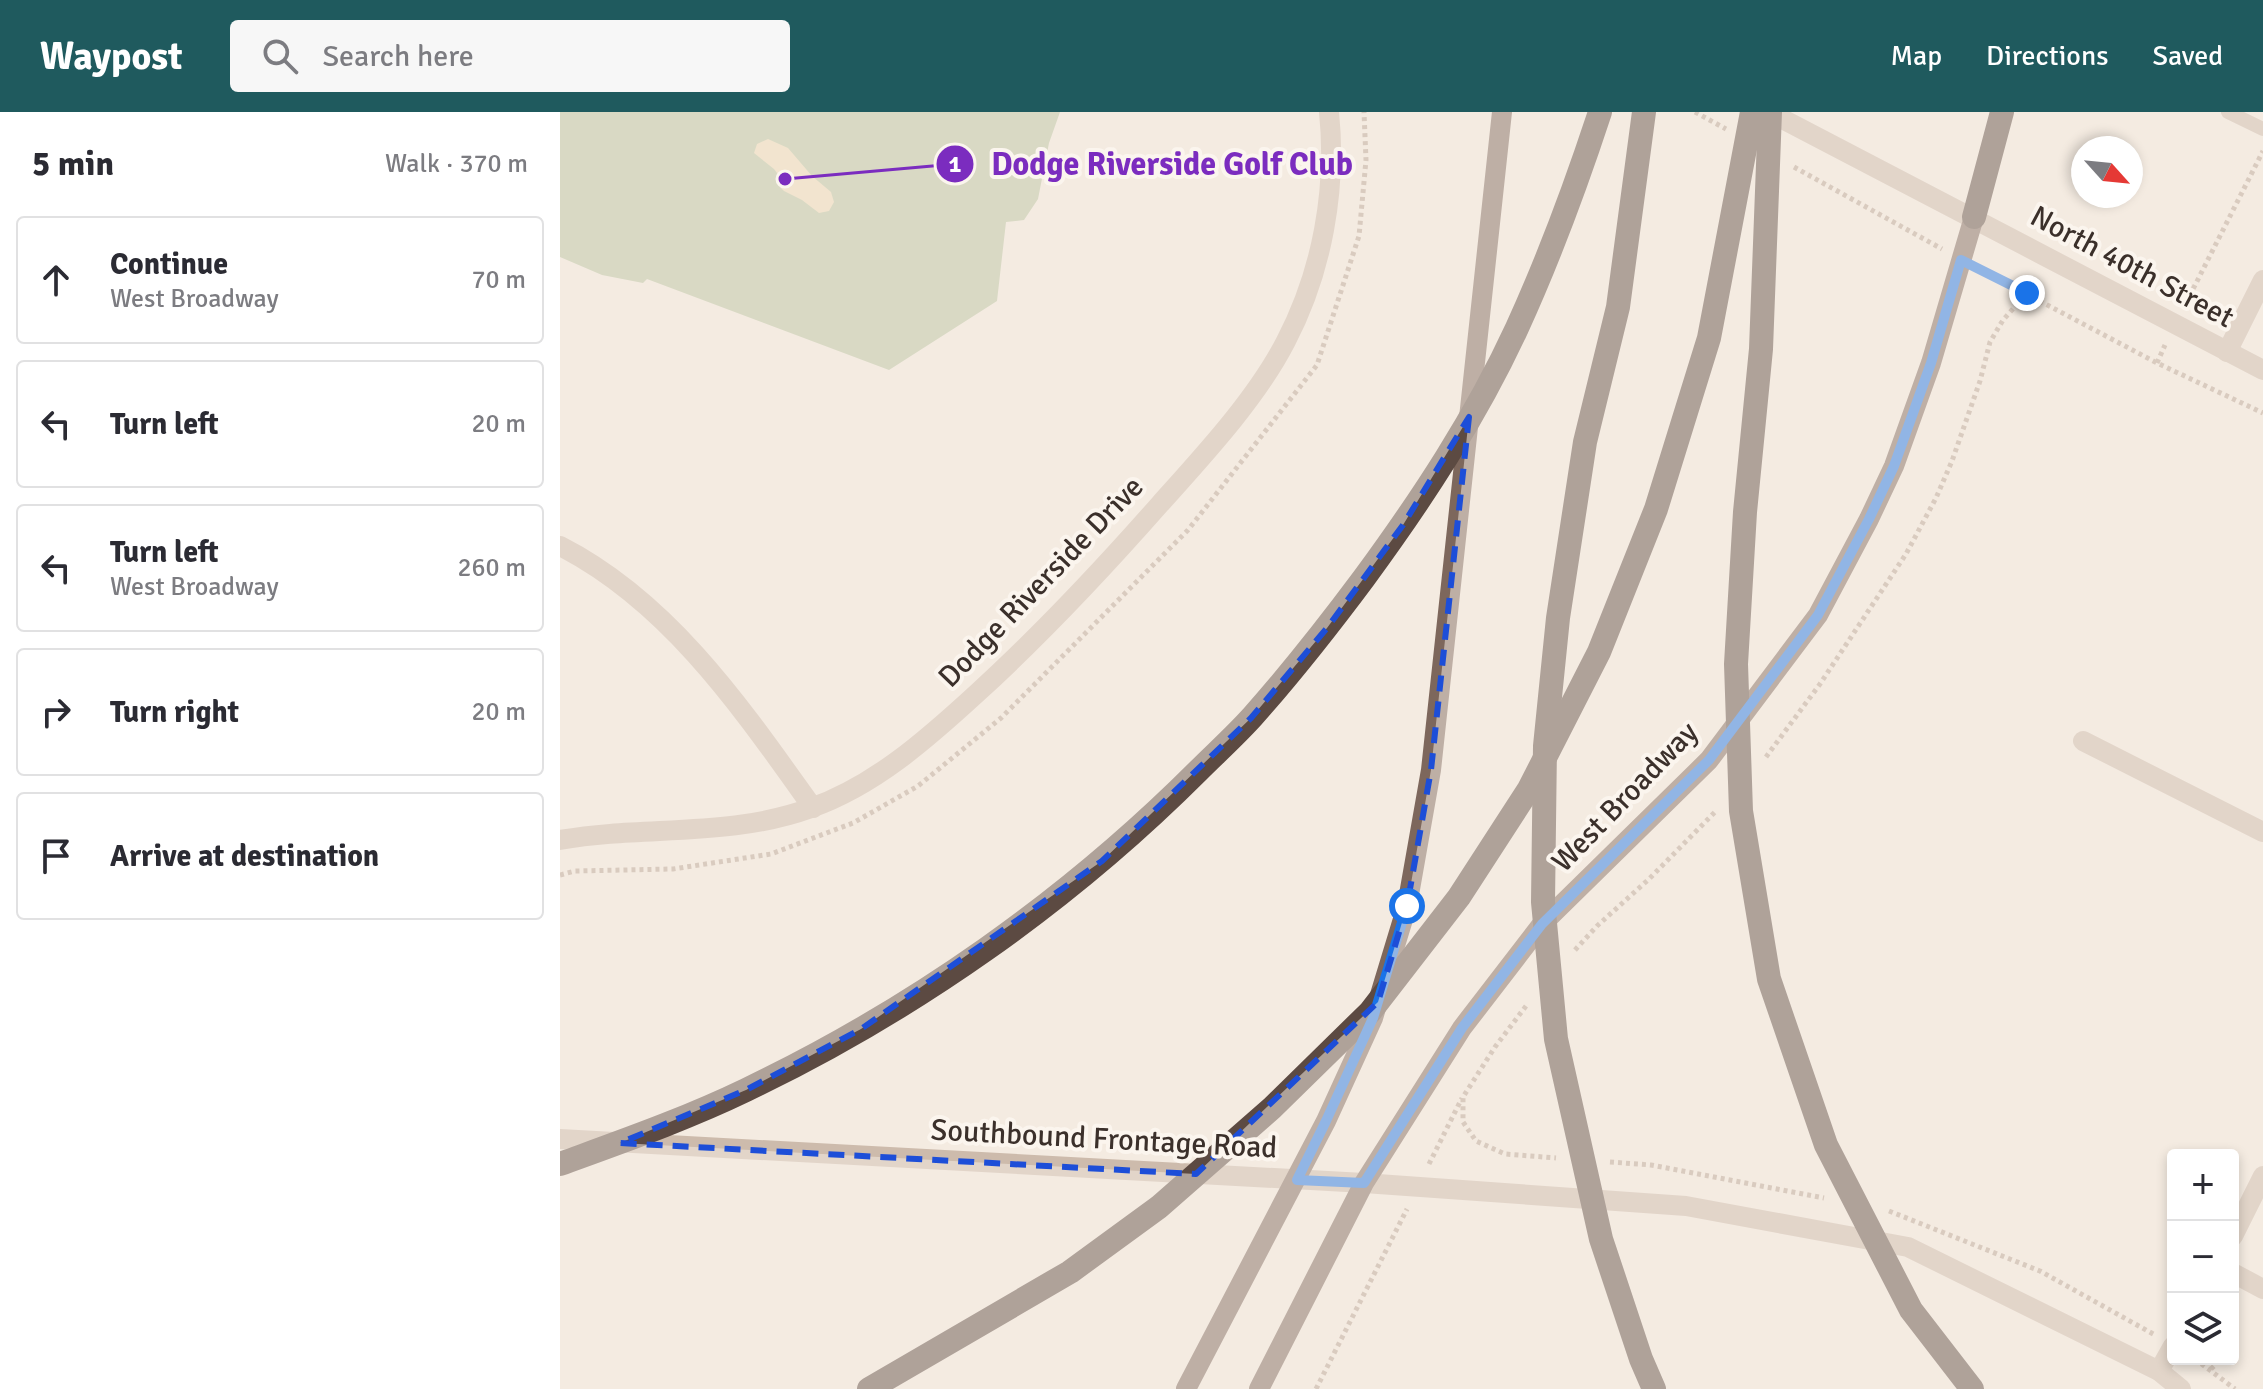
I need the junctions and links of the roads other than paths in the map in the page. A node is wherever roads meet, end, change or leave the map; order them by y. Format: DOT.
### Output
graph roads {
  1 [pos="1329,112"];
  2 [pos="1502,112"];
  3 [pos="1600,112"];
  4 [pos="1644,112"];
  5 [pos="1752,112"];
  6 [pos="1769,112"];
  7 [pos="2002,112"];
  8 [pos="2228,112"];
  9 [pos="2263,129"];
  10 [pos="1974,217"];
  11 [pos="2263,280"];
  12 [pos="2227,352"];
  13 [pos="2263,370"];
  14 [pos="560,546"];
  15 [pos="2083,741"];
  16 [pos="813,808"];
  17 [pos="2263,832"];
  18 [pos="560,840"];
  19 [pos="560,1139"];
  20 [pos="560,1164"];
  21 [pos="2263,1176"];
  22 [pos="1297,1180"];
  23 [pos="1364,1183"];
  24 [pos="2239,1224"];
  25 [pos="2239,1276"];
  26 [pos="2263,1289"];
  27 [pos="2167,1357"];
  28 [pos="2159,1371"];
  29 [pos="869,1389"];
  30 [pos="1186,1389"];
  31 [pos="1259,1389"];
  32 [pos="1654,1389"];
  33 [pos="1972,1389"];
  34 [pos="2181,1389"];
  1 -- 16 [label="street, Dodge Riverside Drive"];
  2 -- 22 [label="main road"];
  3 -- 20 [label="highway, bridge"];
  4 -- 32 [label="highway, bridge"];
  5 -- 29 [label="highway, bridge"];
  6 -- 10 [label="street, North 40th Street"];
  6 -- 33 [label="highway, bridge"];
  7 -- 10 [label="highway"];
  8 -- 9 [label="lane"];
  10 -- 12 [label="street, North 40th Street"];
  10 -- 23 [label="main road, West Broadway"];
  11 -- 12 [label="street"];
  12 -- 13 [label="street, North 40th Street"];
  14 -- 16 [label="street"];
  15 -- 17 [label="street"];
  16 -- 18 [label="street, Dodge Riverside Drive"];
  19 -- 22 [label="street, Southbound Frontage Road"];
  21 -- 24 [label="street"];
  22 -- 23 [label="street, Southbound Frontage Road"];
  22 -- 30 [label="main road"];
  23 -- 28 [label="street, Southbound Frontage Road"];
  23 -- 31 [label="main road, West Broadway"];
  25 -- 26 [label="street"];
  27 -- 28 [label="street"];
  28 -- 34 [label="street, Southbound Frontage Road"];
}
